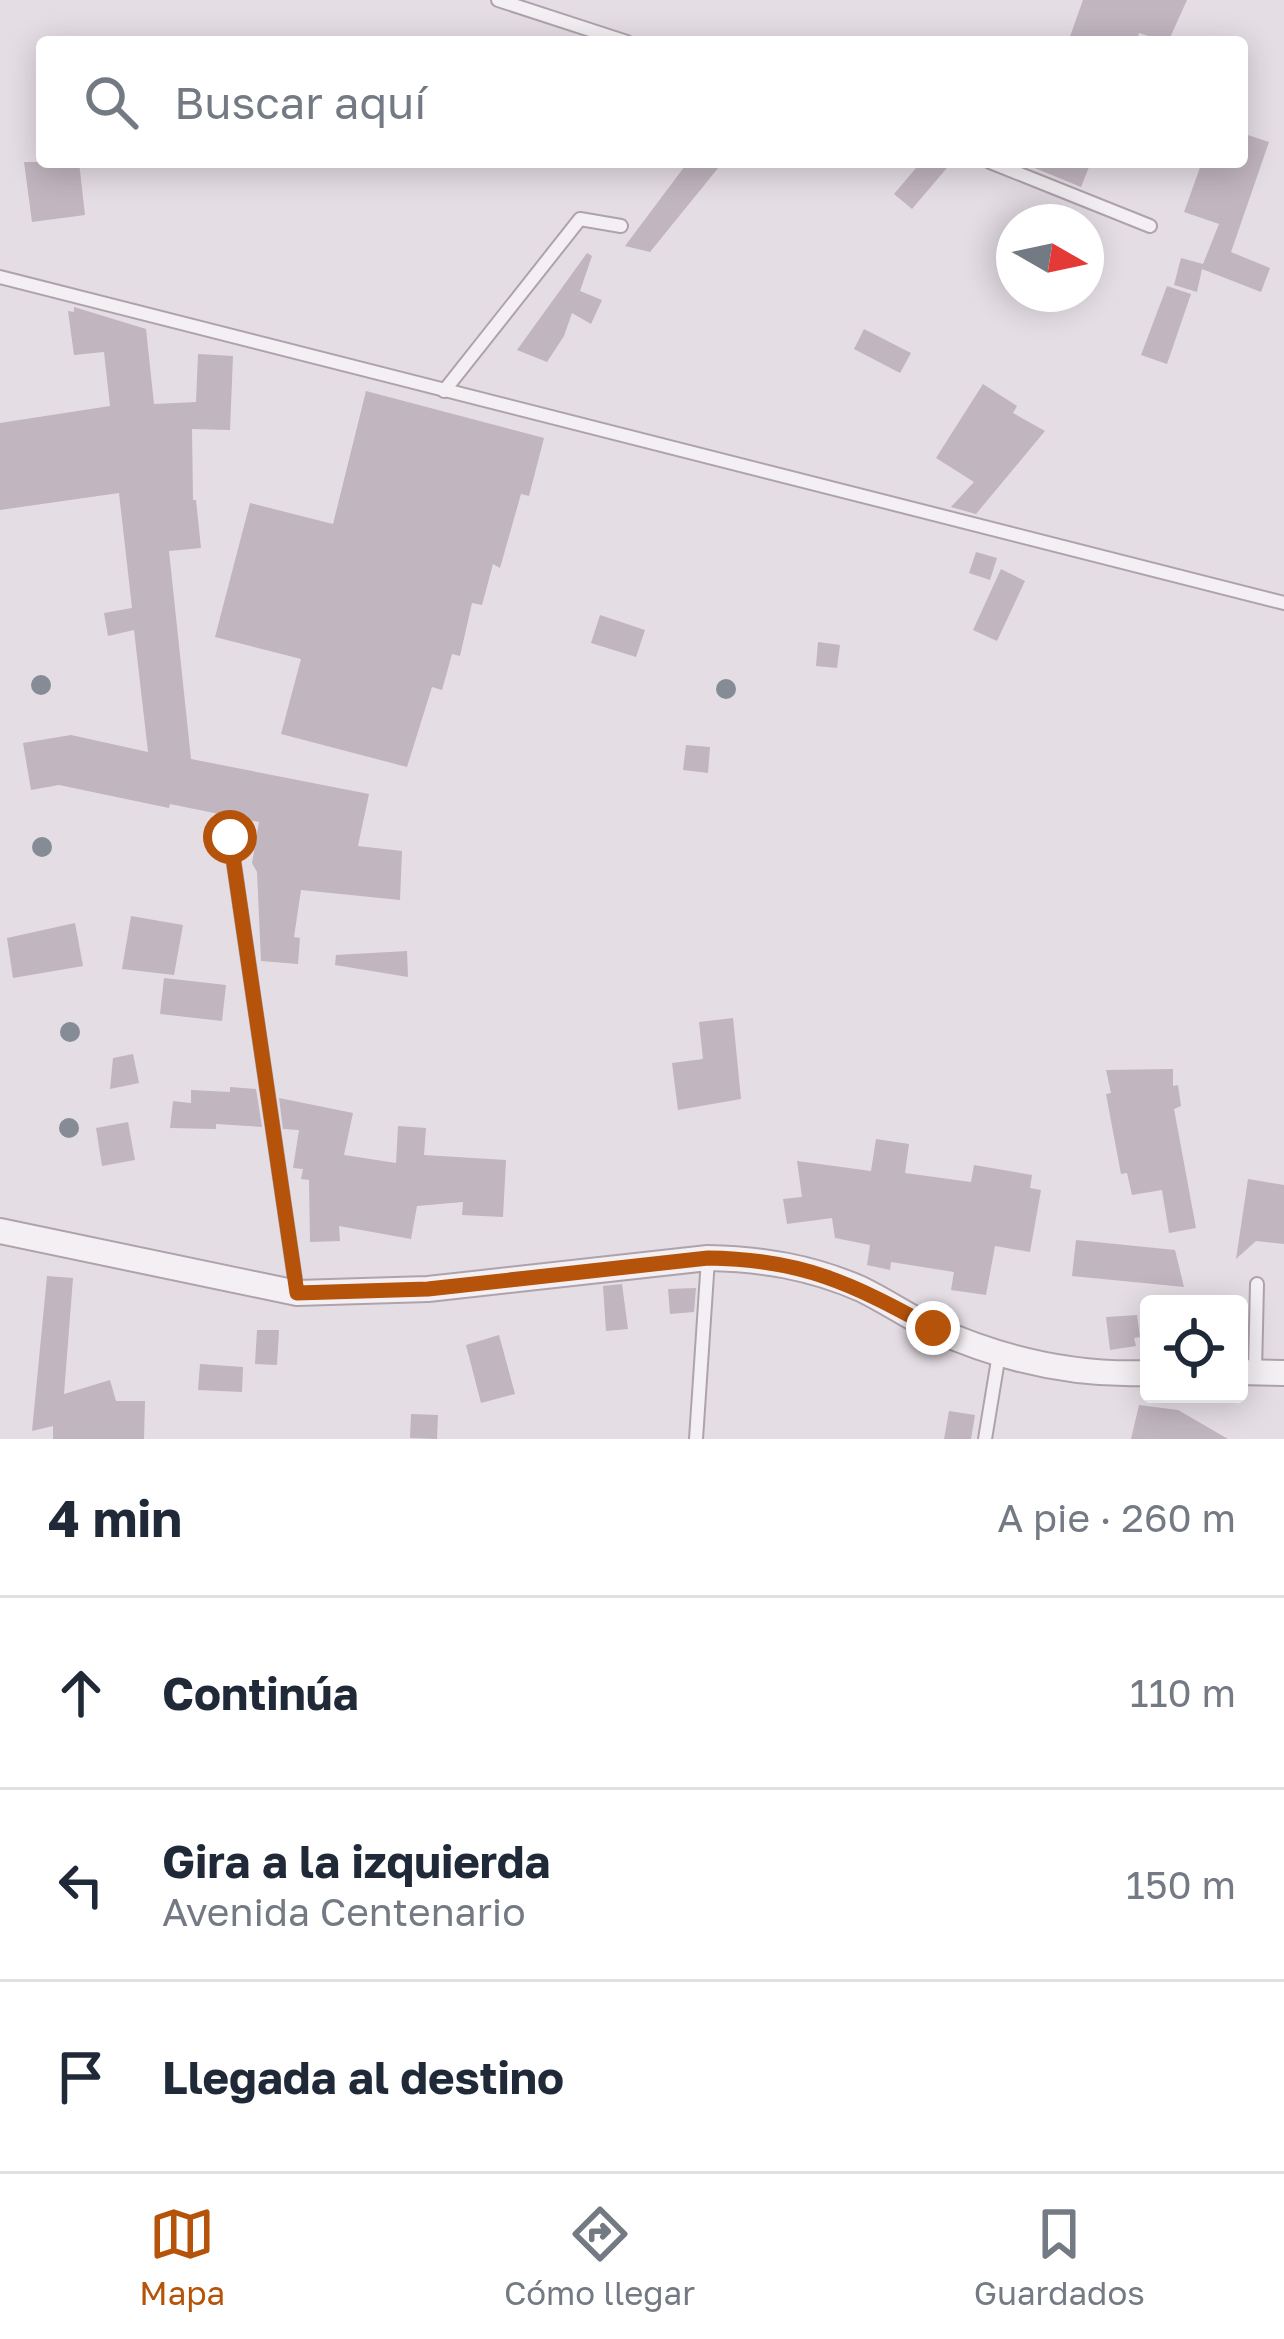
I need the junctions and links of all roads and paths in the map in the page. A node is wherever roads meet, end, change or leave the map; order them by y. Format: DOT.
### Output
graph roads {
  1 [pos="498,0"];
  2 [pos="609,36"];
  3 [pos="1005,168"];
  4 [pos="621,226"];
  5 [pos="1150,226"];
  6 [pos="0,277"];
  7 [pos="444,391"];
  8 [pos="1284,603"];
  9 [pos="230,837"];
  10 [pos="0,1231"];
  11 [pos="708,1258"];
  12 [pos="1258,1284"];
  13 [pos="297,1293"];
  14 [pos="999,1353"];
  15 [pos="1248,1363"];
  16 [pos="1248,1371"];
  17 [pos="1140,1373"];
  18 [pos="1284,1373"];
  19 [pos="696,1439"];
  20 [pos="985,1439"];
  1 -- 2 [label="lane"];
  3 -- 5 [label="lane"];
  4 -- 7 [label="lane"];
  6 -- 7 [label="lane"];
  7 -- 8 [label="lane"];
  9 -- 13 [label="lane"];
  10 -- 13 [label="street"];
  11 -- 13 [label="street"];
  11 -- 14 [label="street"];
  11 -- 19 [label="lane"];
  12 -- 15 [label="lane"];
  14 -- 17 [label="street"];
  14 -- 20 [label="lane"];
  16 -- 18 [label="street"];
}
